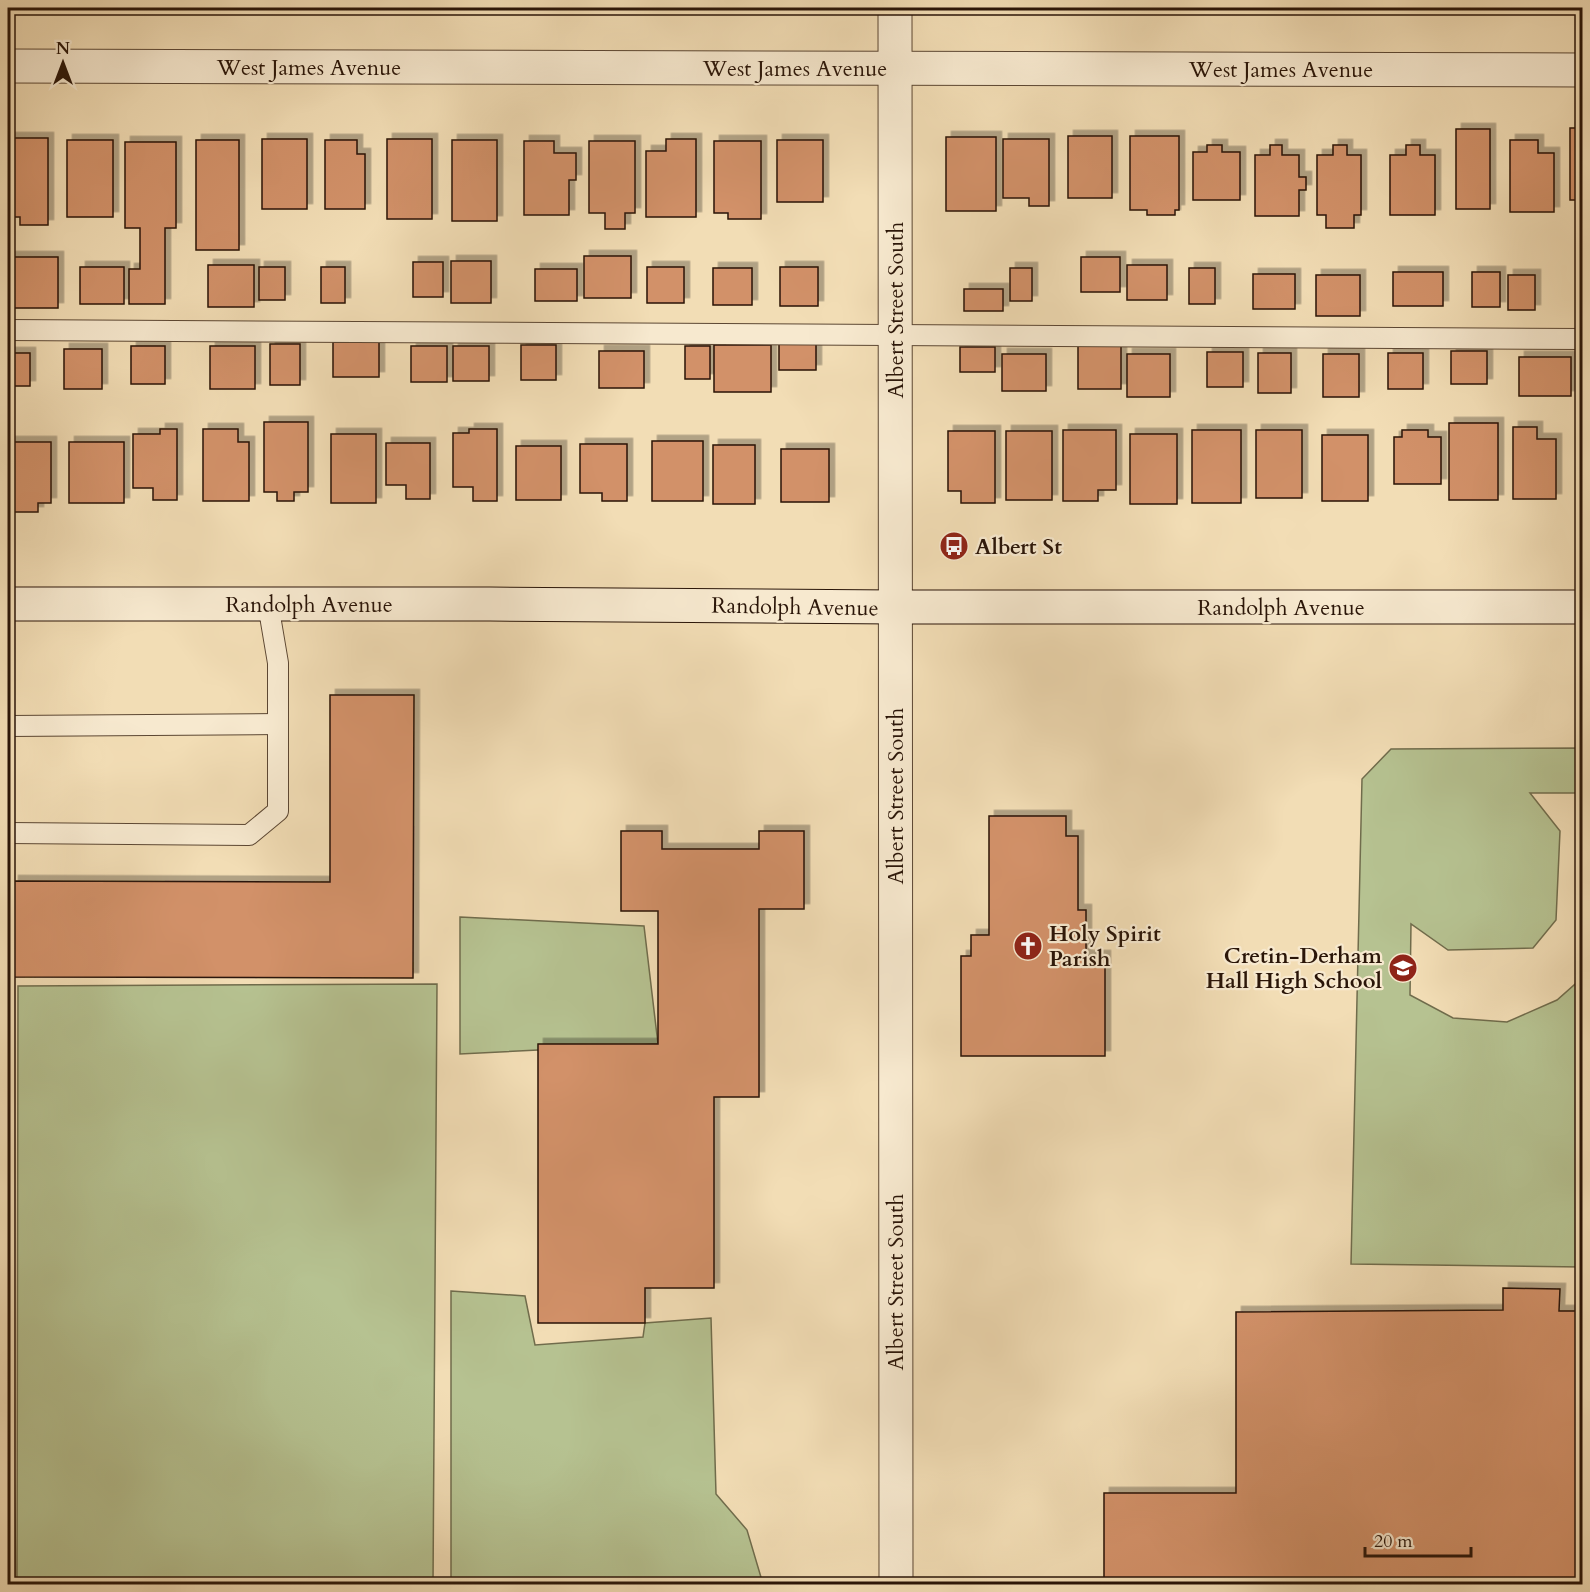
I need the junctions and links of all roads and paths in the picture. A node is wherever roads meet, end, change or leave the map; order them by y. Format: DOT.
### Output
graph roads {
  1 [pos="895,8"];
  2 [pos="8,66"];
  3 [pos="895,69"];
  4 [pos="1582,70"];
  5 [pos="8,330"];
  6 [pos="895,334"];
  7 [pos="1582,339"];
  8 [pos="8,604"];
  9 [pos="268,604"];
  10 [pos="895,607"];
  11 [pos="1582,607"];
  12 [pos="278,724"];
  13 [pos="8,726"];
  14 [pos="8,832"];
  15 [pos="896,1584"];
  1 -- 3 [label="street, Albert Street South"];
  2 -- 3 [label="street, West James Avenue"];
  3 -- 4 [label="street, West James Avenue"];
  3 -- 6 [label="street, Albert Street South"];
  5 -- 6 [label="lane"];
  6 -- 7 [label="lane"];
  6 -- 10 [label="street, Albert Street South"];
  8 -- 9 [label="street, Randolph Avenue"];
  9 -- 10 [label="street, Randolph Avenue"];
  9 -- 12 [label="lane"];
  10 -- 11 [label="street, Randolph Avenue"];
  10 -- 15 [label="street, Albert Street South"];
  12 -- 13 [label="lane"];
  12 -- 14 [label="lane"];
}
